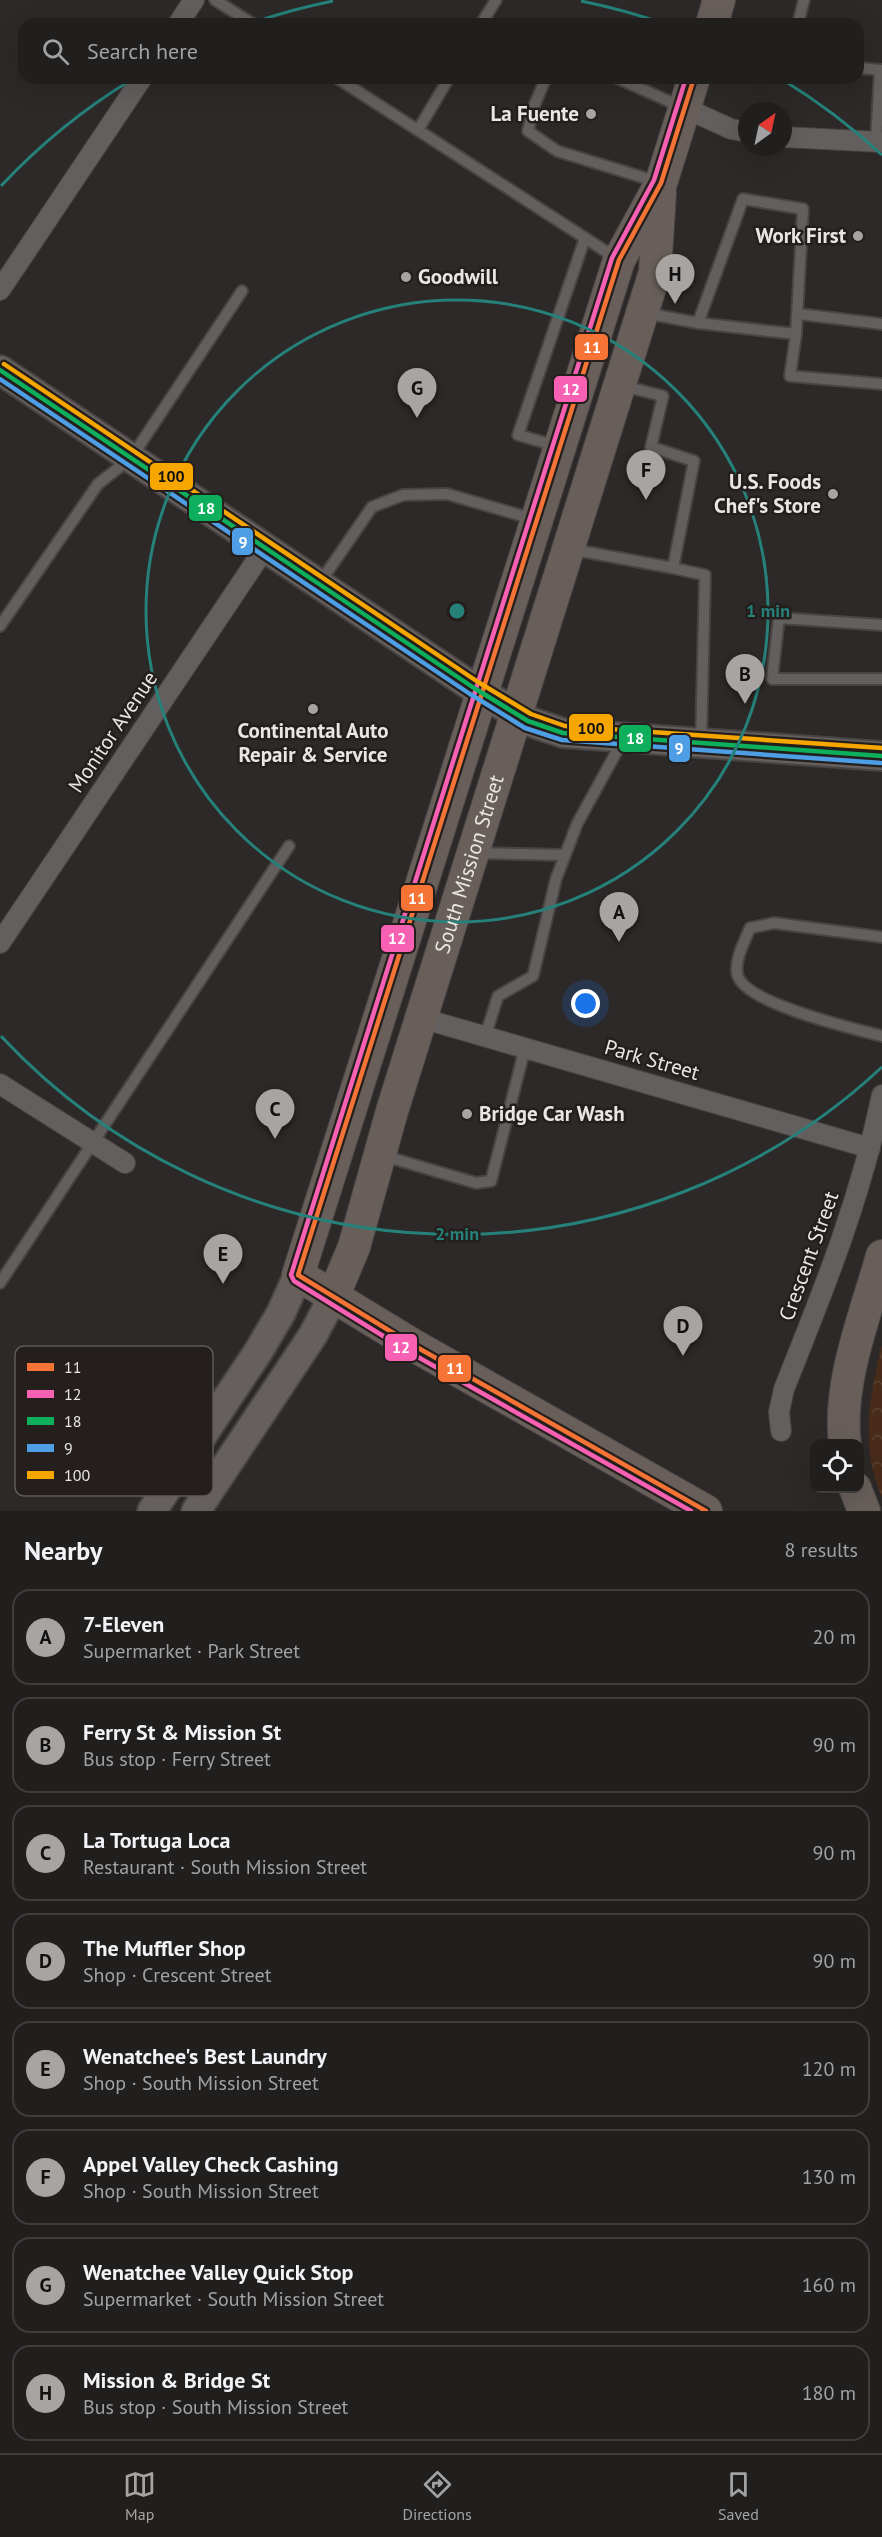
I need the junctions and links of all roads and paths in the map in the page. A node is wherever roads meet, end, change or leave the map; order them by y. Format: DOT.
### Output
graph roads {
  1 [pos="194,0"];
  2 [pos="215,0"];
  3 [pos="496,0"];
  4 [pos="719,0"];
  5 [pos="804,0"];
  6 [pos="182,18"];
  7 [pos="244,18"];
  8 [pos="485,18"];
  9 [pos="714,18"];
  10 [pos="800,18"];
  11 [pos="864,69"];
  12 [pos="881,70"];
  13 [pos="138,84"];
  14 [pos="346,84"];
  15 [pos="445,84"];
  16 [pos="543,84"];
  17 [pos="631,84"];
  18 [pos="692,84"];
  19 [pos="685,108"];
  20 [pos="417,130"];
  21 [pos="738,130"];
  22 [pos="792,137"];
  23 [pos="879,142"];
  24 [pos="661,183"];
  25 [pos="585,238"];
  26 [pos="619,260"];
  27 [pos="0,290"];
  28 [pos="242,291"];
  29 [pos="642,313"];
  30 [pos="799,314"];
  31 [pos="698,323"];
  32 [pos="882,324"];
  33 [pos="796,334"];
  34 [pos="0,369"];
  35 [pos="882,384"];
  36 [pos="620,385"];
  37 [pos="559,447"];
  38 [pos="131,458"];
  39 [pos="536,520"];
  40 [pos="265,548"];
  41 [pos="569,549"];
  42 [pos="673,568"];
  43 [pos="319,584"];
  44 [pos="882,625"];
  45 [pos="0,626"];
  46 [pos="882,678"];
  47 [pos="482,693"];
  48 [pos="517,715"];
  49 [pos="624,737"];
  50 [pos="701,743"];
  51 [pos="882,756"];
  52 [pos="289,846"];
  53 [pos="472,853"];
  54 [pos="565,855"];
  55 [pos="882,937"];
  56 [pos="0,943"];
  57 [pos="421,1018"];
  58 [pos="882,1036"];
  59 [pos="485,1037"];
  60 [pos="525,1048"];
  61 [pos="0,1084"];
  62 [pos="882,1095"];
  63 [pos="92,1143"];
  64 [pos="870,1148"];
  65 [pos="380,1155"];
  66 [pos="125,1163"];
  67 [pos="882,1256"];
  68 [pos="298,1275"];
  69 [pos="0,1283"];
  70 [pos="333,1297"];
  71 [pos="213,1420"];
  72 [pos="781,1431"];
  73 [pos="844,1439"];
  74 [pos="213,1485"];
  75 [pos="857,1493"];
  76 [pos="162,1496"];
  77 [pos="206,1496"];
  78 [pos="152,1511"];
  79 [pos="196,1511"];
  80 [pos="706,1511"];
  81 [pos="864,1511"];
  1 -- 6 [label="street"];
  2 -- 7 [label="lane"];
  3 -- 8 [label="lane"];
  4 -- 9 [label="main road"];
  5 -- 10 [label="lane"];
  11 -- 12 [label="lane"];
  12 -- 23 [label="lane"];
  13 -- 27 [label="street"];
  14 -- 20 [label="lane"];
  15 -- 20 [label="lane"];
  16 -- 24 [label="lane"];
  17 -- 19 [label="lane"];
  18 -- 19 [label="main road, South Mission Street"];
  19 -- 21 [label="street"];
  19 -- 24 [label="main road, South Mission Street"];
  20 -- 25 [label="lane"];
  22 -- 23 [label="street"];
  24 -- 26 [label="main road, South Mission Street"];
  24 -- 29 [label="main road, South Mission Street"];
  25 -- 26 [label="lane"];
  25 -- 37 [label="lane"];
  26 -- 37 [label="main road, South Mission Street"];
  28 -- 38 [label="lane"];
  29 -- 31 [label="lane"];
  29 -- 36 [label="main road, South Mission Street"];
  30 -- 31 [label="lane"];
  30 -- 32 [label="lane"];
  30 -- 33 [label="lane"];
  31 -- 33 [label="lane"];
  33 -- 35 [label="lane"];
  34 -- 38 [label="main road"];
  36 -- 41 [label="main road, South Mission Street"];
  36 -- 42 [label="lane"];
  37 -- 39 [label="main road, South Mission Street"];
  38 -- 40 [label="main road"];
  38 -- 45 [label="lane"];
  39 -- 43 [label="lane"];
  39 -- 47 [label="main road, South Mission Street"];
  40 -- 43 [label="main road"];
  40 -- 56 [label="street, Monitor Avenue"];
  41 -- 42 [label="lane"];
  41 -- 48 [label="main road, South Mission Street"];
  42 -- 50 [label="lane"];
  43 -- 47 [label="main road"];
  44 -- 46 [label="lane"];
  47 -- 48 [label="main road"];
  47 -- 68 [label="main road, South Mission Street"];
  48 -- 49 [label="main road"];
  48 -- 53 [label="main road, South Mission Street"];
  49 -- 50 [label="main road"];
  49 -- 54 [label="lane"];
  50 -- 51 [label="main road"];
  52 -- 63 [label="lane"];
  53 -- 54 [label="lane"];
  53 -- 57 [label="main road, South Mission Street"];
  54 -- 59 [label="lane"];
  55 -- 58 [label="lane"];
  57 -- 59 [label="street, Park Street"];
  57 -- 65 [label="main road, South Mission Street"];
  59 -- 60 [label="street, Park Street"];
  60 -- 64 [label="street, Park Street"];
  60 -- 65 [label="lane"];
  61 -- 63 [label="street"];
  62 -- 64 [label="street, Crescent Street"];
  63 -- 66 [label="street"];
  63 -- 69 [label="lane"];
  64 -- 72 [label="street, Crescent Street"];
  65 -- 70 [label="main road, South Mission Street"];
  67 -- 73 [label="main road"];
  68 -- 70 [label="main road"];
  68 -- 71 [label="main road, South Mission Street"];
  70 -- 74 [label="main road, South Mission Street"];
  70 -- 80 [label="main road"];
  75 -- 81 [label="main road"];
  76 -- 78 [label="main road, South Mission Street"];
  77 -- 79 [label="main road, South Mission Street"];
}
